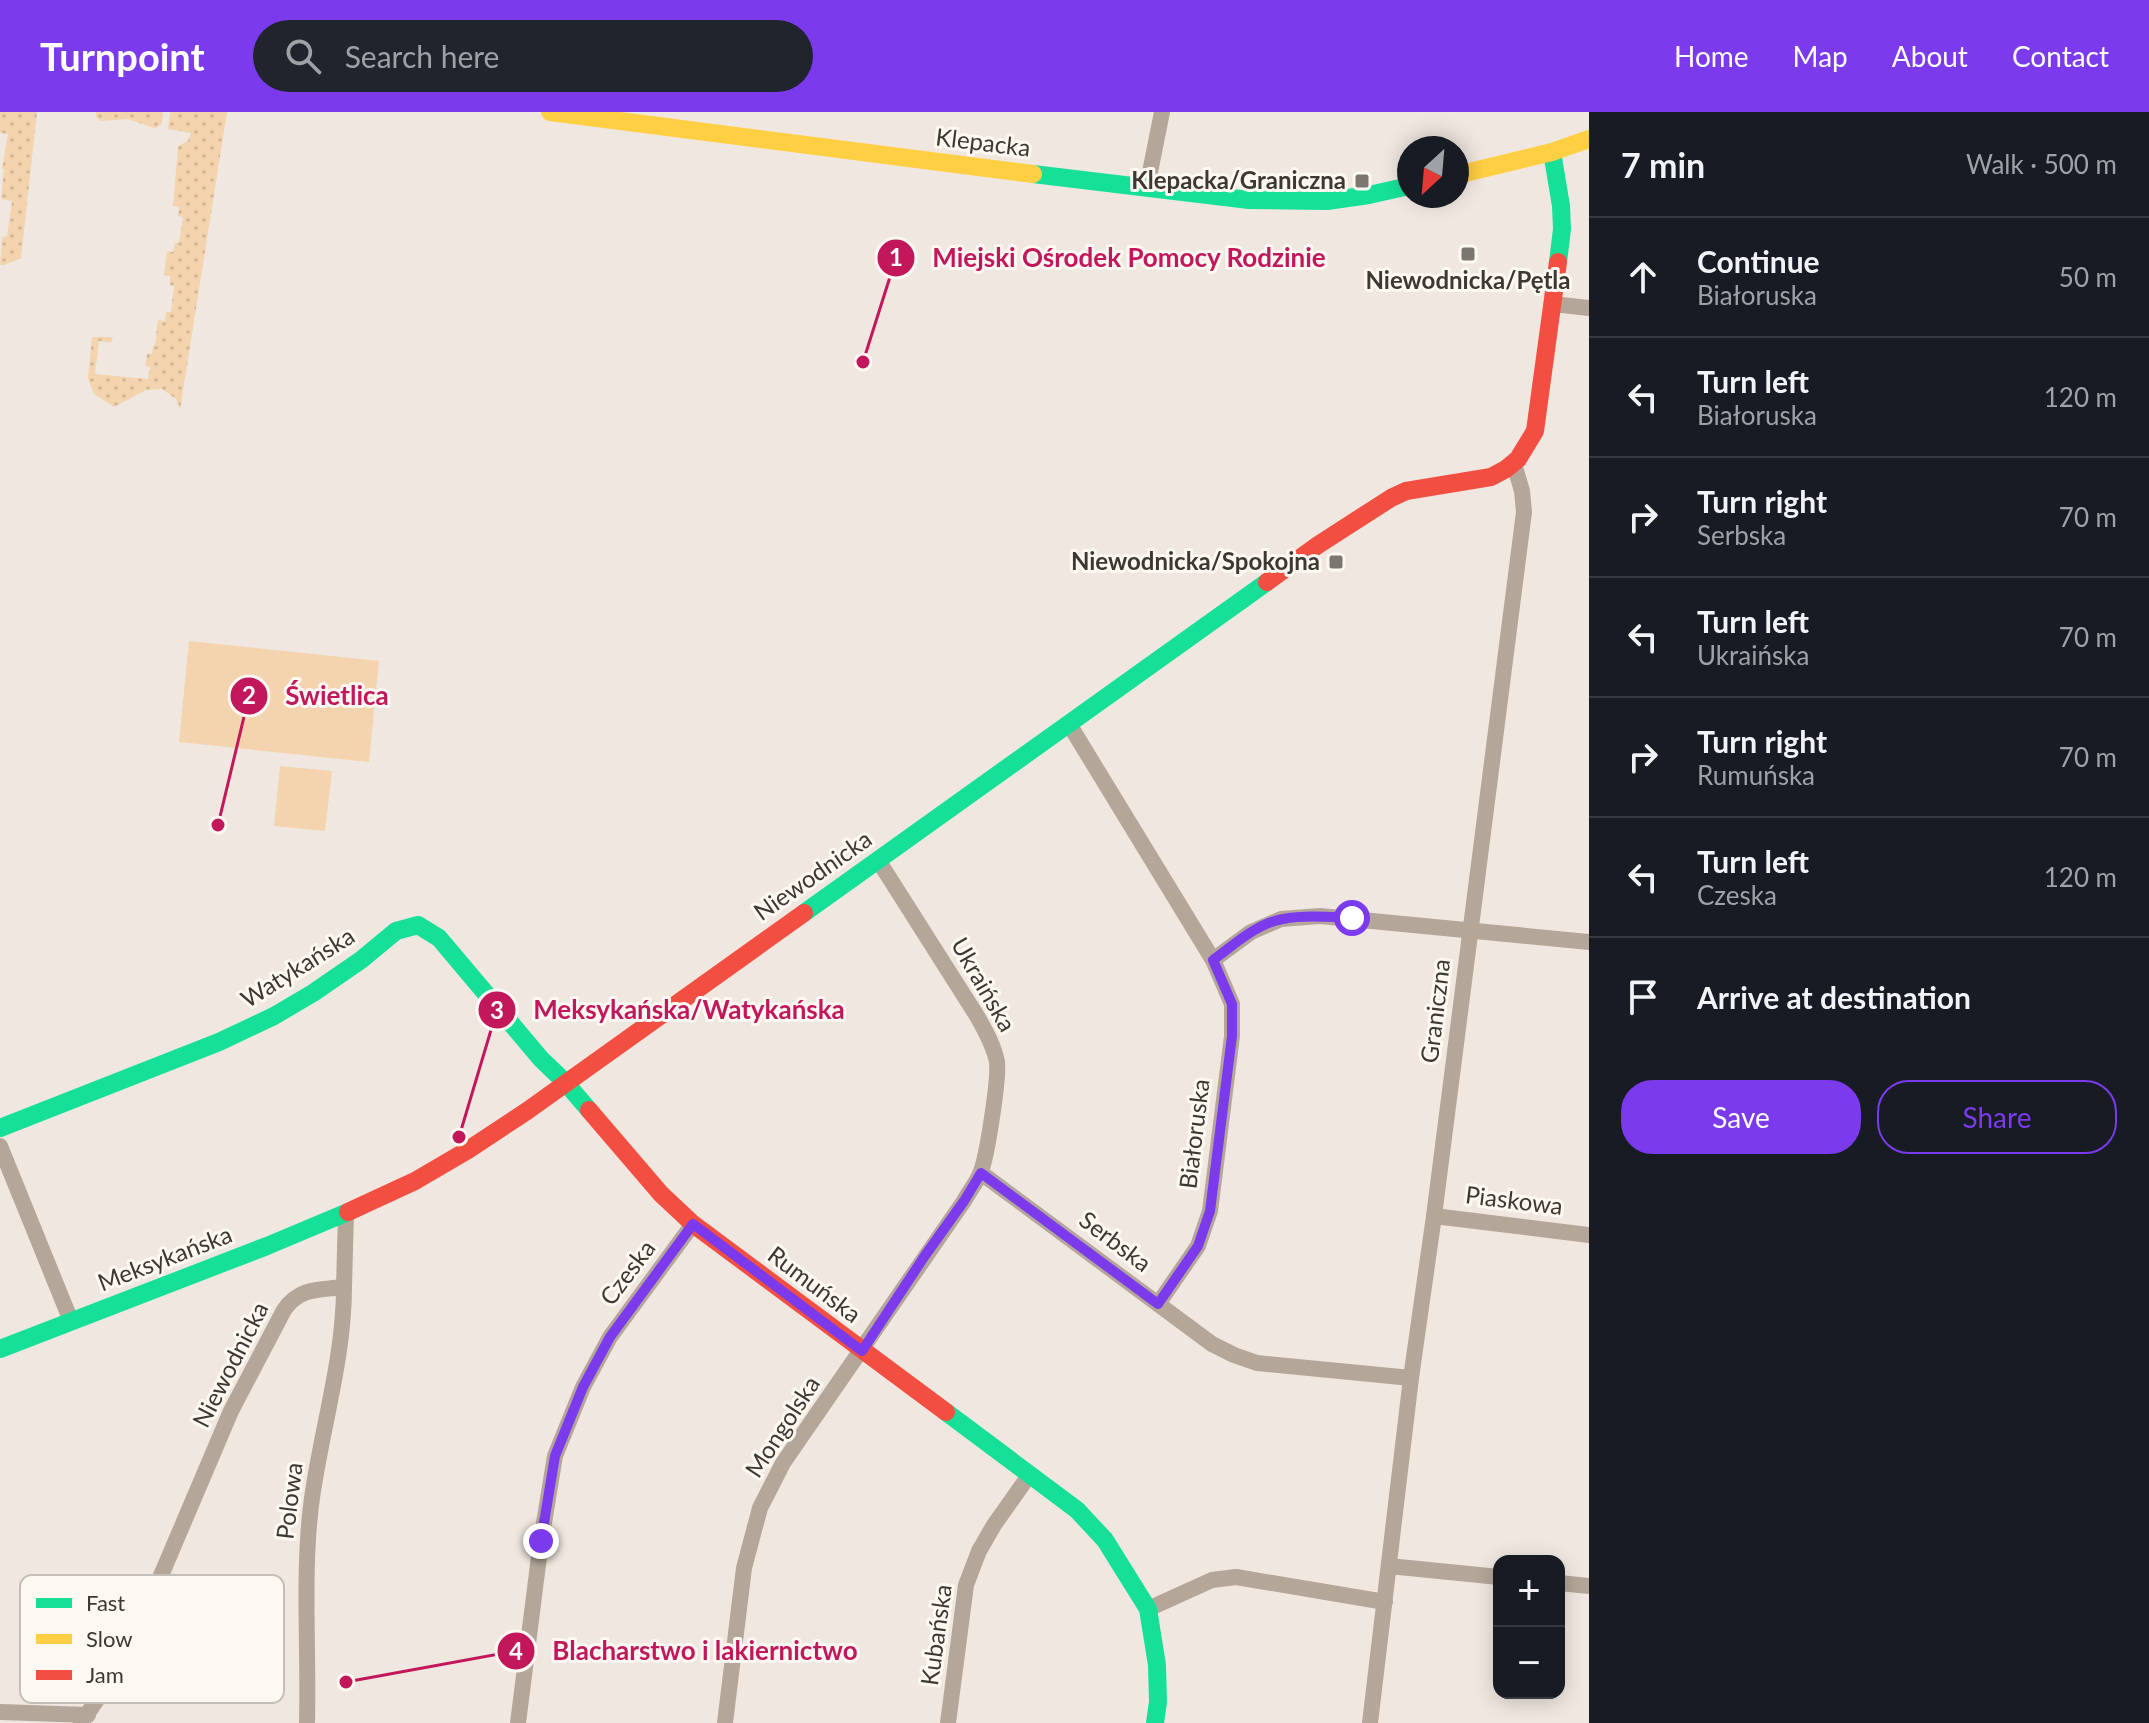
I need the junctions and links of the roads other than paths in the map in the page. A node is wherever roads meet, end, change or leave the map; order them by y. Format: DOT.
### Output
graph roads {
  1 [pos="550,112"];
  2 [pos="1162,112"];
  3 [pos="1589,139"];
  4 [pos="1552,152"];
  5 [pos="1469,172"];
  6 [pos="1147,187"];
  7 [pos="1397,189"];
  8 [pos="1553,304"];
  9 [pos="1589,308"];
  10 [pos="1514,464"];
  11 [pos="1069,724"];
  12 [pos="878,860"];
  13 [pos="1471,931"];
  14 [pos="1589,942"];
  15 [pos="1213,960"];
  16 [pos="565,1082"];
  17 [pos="0,1128"];
  18 [pos="0,1146"];
  19 [pos="981,1173"];
  20 [pos="346,1213"];
  21 [pos="1434,1216"];
  22 [pos="693,1224"];
  23 [pos="1589,1235"];
  24 [pos="344,1287"];
  25 [pos="1158,1304"];
  26 [pos="71,1321"];
  27 [pos="0,1349"];
  28 [pos="862,1351"];
  29 [pos="1411,1378"];
  30 [pos="1030,1474"];
  31 [pos="1389,1566"];
  32 [pos="161,1575"];
  33 [pos="1493,1576"];
  34 [pos="1565,1584"];
  35 [pos="1589,1586"];
  36 [pos="1385,1602"];
  37 [pos="1148,1609"];
  38 [pos="0,1712"];
  39 [pos="84,1719"];
  40 [pos="307,1723"];
  41 [pos="518,1723"];
  42 [pos="725,1723"];
  43 [pos="948,1723"];
  44 [pos="1155,1723"];
  45 [pos="1370,1723"];
  1 -- 6 [label="street, Klepacka"];
  2 -- 6 [label="street"];
  3 -- 4 [label="street"];
  4 -- 5 [label="street"];
  4 -- 8 [label="street"];
  6 -- 7 [label="street, Klepacka"];
  8 -- 9 [label="street"];
  8 -- 10 [label="street"];
  10 -- 11 [label="street, Niewodnicka"];
  10 -- 13 [label="street, Graniczna"];
  11 -- 12 [label="street, Niewodnicka"];
  11 -- 15 [label="street, Białoruska"];
  12 -- 16 [label="street, Niewodnicka"];
  12 -- 19 [label="street, Ukraińska"];
  13 -- 14 [label="street"];
  13 -- 15 [label="street"];
  13 -- 21 [label="street, Graniczna"];
  15 -- 25 [label="street, Białoruska"];
  16 -- 17 [label="street, Watykańska"];
  16 -- 20 [label="street, Niewodnicka"];
  16 -- 22 [label="street, Rumuńska"];
  18 -- 26 [label="street"];
  19 -- 25 [label="street, Serbska"];
  19 -- 28 [label="street, Ukraińska"];
  20 -- 24 [label="street"];
  20 -- 26 [label="street, Meksykańska"];
  21 -- 23 [label="street, Piaskowa"];
  21 -- 29 [label="street, Graniczna"];
  22 -- 28 [label="street, Rumuńska"];
  22 -- 41 [label="street, Czeska"];
  24 -- 32 [label="street, Niewodnicka"];
  24 -- 40 [label="street, Polowa"];
  25 -- 29 [label="street, Serbska"];
  26 -- 27 [label="street, Meksykańska"];
  28 -- 30 [label="street, Rumuńska"];
  28 -- 42 [label="street, Mongolska"];
  29 -- 31 [label="street, Graniczna"];
  30 -- 37 [label="street, Rumuńska"];
  30 -- 43 [label="street, Kubańska"];
  31 -- 33 [label="street"];
  31 -- 36 [label="street, Graniczna"];
  34 -- 35 [label="street"];
  36 -- 37 [label="street"];
  36 -- 45 [label="street, Graniczna"];
  37 -- 44 [label="street, Rumuńska"];
  38 -- 39 [label="street"];
}
